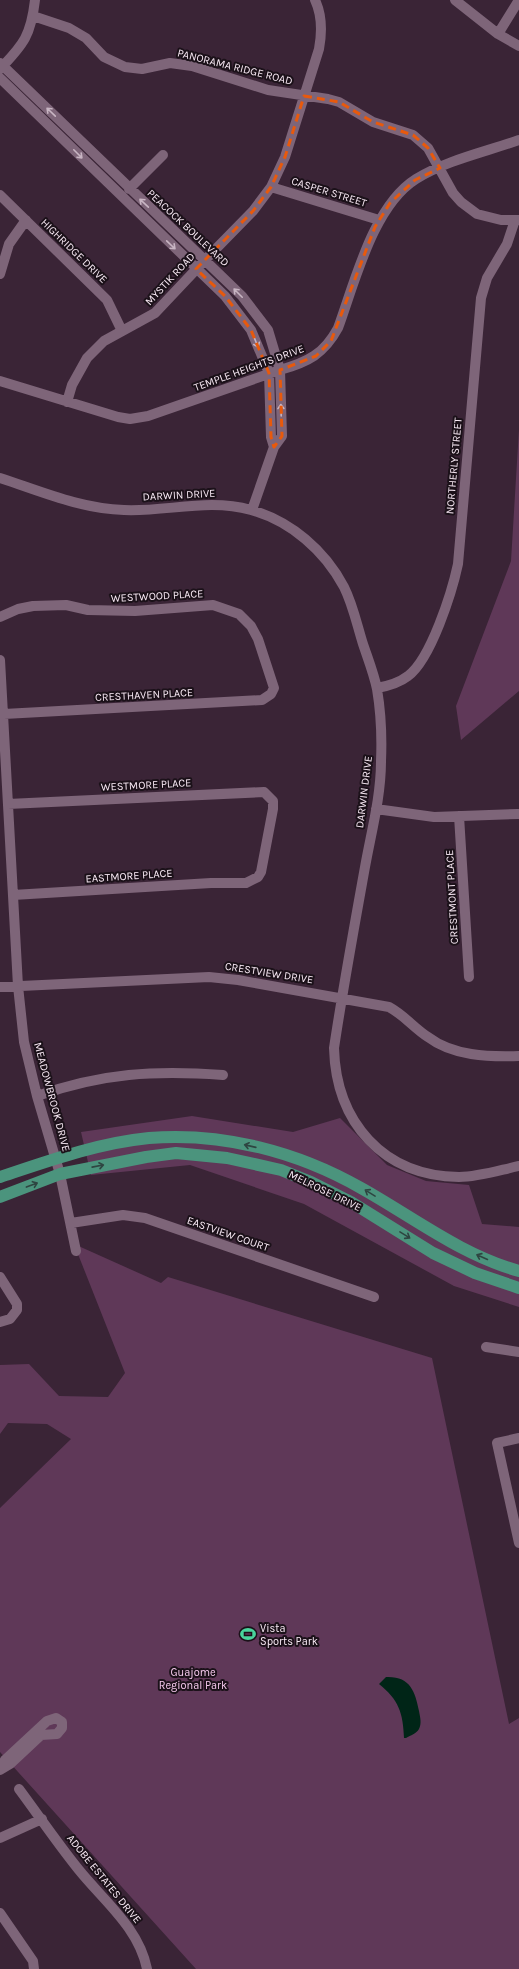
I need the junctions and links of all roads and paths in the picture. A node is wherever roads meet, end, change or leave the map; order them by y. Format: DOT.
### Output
graph roads {
  1 [pos="35,0"];
  2 [pos="315,0"];
  3 [pos="455,0"];
  4 [pos="519,0"];
  5 [pos="33,16"];
  6 [pos="498,34"];
  7 [pos="519,46"];
  8 [pos="1,66"];
  9 [pos="0,78"];
  10 [pos="304,96"];
  11 [pos="519,140"];
  12 [pos="163,155"];
  13 [pos="440,168"];
  14 [pos="271,187"];
  15 [pos="129,189"];
  16 [pos="0,195"];
  17 [pos="26,220"];
  18 [pos="379,220"];
  19 [pos="517,220"];
  20 [pos="205,260"];
  21 [pos="196,269"];
  22 [pos="0,274"];
  23 [pos="122,331"];
  24 [pos="280,370"];
  25 [pos="269,373"];
  26 [pos="0,381"];
  27 [pos="67,402"];
  28 [pos="274,447"];
  29 [pos="0,478"];
  30 [pos="252,510"];
  31 [pos="0,617"];
  32 [pos="0,660"];
  33 [pos="273,682"];
  34 [pos="377,688"];
  35 [pos="4,714"];
  36 [pos="8,804"];
  37 [pos="376,809"];
  38 [pos="518,814"];
  39 [pos="459,816"];
  40 [pos="246,883"];
  41 [pos="14,895"];
  42 [pos="469,977"];
  43 [pos="18,986"];
  44 [pos="0,987"];
  45 [pos="342,997"];
  46 [pos="519,1056"];
  47 [pos="223,1075"];
  48 [pos="37,1096"];
  49 [pos="56,1158"];
  50 [pos="519,1166"];
  51 [pos="60,1174"];
  52 [pos="0,1177"];
  53 [pos="0,1197"];
  54 [pos="71,1223"];
  55 [pos="76,1250"];
  56 [pos="519,1271"];
  57 [pos="0,1276"];
  58 [pos="519,1288"];
  59 [pos="374,1297"];
  60 [pos="0,1322"];
  61 [pos="486,1348"];
  62 [pos="519,1352"];
  63 [pos="519,1438"];
  64 [pos="518,1537"];
  65 [pos="0,1768"];
  66 [pos="19,1789"];
  67 [pos="42,1819"];
  68 [pos="0,1838"];
  69 [pos="0,1913"];
  70 [pos="34,1969"];
  71 [pos="147,1969"];
  1 -- 5 [label="street"];
  2 -- 10 [label="street, MYSTIK ROAD"];
  3 -- 6 [label="street"];
  4 -- 6 [label="street"];
  5 -- 8 [label="street"];
  5 -- 10 [label="street, PANORAMA RIDGE ROAD"];
  6 -- 7 [label="street"];
  15 -- 8 [label="street, PEACOCK BOULEVARD, one-way"];
  9 -- 21 [label="street, PEACOCK BOULEVARD, one-way"];
  10 -- 13 [label="street, PANORAMA RIDGE ROAD"];
  10 -- 14 [label="street, MYSTIK ROAD"];
  11 -- 13 [label="street, TEMPLE HEIGHTS DRIVE"];
  12 -- 15 [label="street"];
  13 -- 18 [label="street, TEMPLE HEIGHTS DRIVE"];
  13 -- 19 [label="street, PANORAMA RIDGE ROAD"];
  14 -- 18 [label="street, CASPER STREET"];
  14 -- 20 [label="street, MYSTIK ROAD"];
  20 -- 15 [label="street, PEACOCK BOULEVARD, one-way"];
  16 -- 17 [label="street, HIGHRIDGE DRIVE"];
  17 -- 22 [label="street"];
  17 -- 23 [label="street, HIGHRIDGE DRIVE"];
  18 -- 24 [label="street, TEMPLE HEIGHTS DRIVE"];
  19 -- 34 [label="street, NORTHERLY STREET"];
  20 -- 21 [label="street, MYSTIK ROAD"];
  24 -- 20 [label="street, PEACOCK BOULEVARD, one-way"];
  21 -- 23 [label="street, MYSTIK ROAD"];
  21 -- 25 [label="street, PEACOCK BOULEVARD, one-way"];
  23 -- 27 [label="street, MYSTIK ROAD"];
  24 -- 25 [label="street, TEMPLE HEIGHTS DRIVE"];
  28 -- 24 [label="street, PEACOCK BOULEVARD, one-way"];
  25 -- 27 [label="street, TEMPLE HEIGHTS DRIVE"];
  25 -- 28 [label="street, PEACOCK BOULEVARD"];
  26 -- 27 [label="street, TEMPLE HEIGHTS DRIVE"];
  28 -- 30 [label="street, PEACOCK BOULEVARD"];
  29 -- 30 [label="street, DARWIN DRIVE"];
  30 -- 34 [label="street, DARWIN DRIVE"];
  31 -- 33 [label="street, WESTWOOD PLACE"];
  32 -- 35 [label="street, MEADOWBROOK DRIVE"];
  33 -- 35 [label="street, CRESTHAVEN PLACE"];
  34 -- 37 [label="street, DARWIN DRIVE"];
  35 -- 36 [label="street, MEADOWBROOK DRIVE"];
  36 -- 40 [label="street, WESTMORE PLACE"];
  36 -- 41 [label="street, MEADOWBROOK DRIVE"];
  37 -- 39 [label="street"];
  37 -- 45 [label="street, DARWIN DRIVE"];
  38 -- 39 [label="street"];
  39 -- 42 [label="street, CRESTMONT PLACE"];
  40 -- 41 [label="street, EASTMORE PLACE"];
  41 -- 43 [label="street, MEADOWBROOK DRIVE"];
  43 -- 44 [label="street, CRESTVIEW DRIVE"];
  43 -- 45 [label="street, CRESTVIEW DRIVE"];
  43 -- 48 [label="street, MEADOWBROOK DRIVE"];
  45 -- 46 [label="street, CRESTVIEW DRIVE"];
  45 -- 50 [label="street, DARWIN DRIVE"];
  47 -- 48 [label="street"];
  48 -- 49 [label="street, MEADOWBROOK DRIVE"];
  49 -- 51 [label="street, MEADOWBROOK DRIVE"];
  49 -- 52 [label="main road, MELROSE DRIVE"];
  56 -- 49 [label="main road, MELROSE DRIVE, one-way"];
  53 -- 51 [label="main road, MELROSE DRIVE, one-way"];
  51 -- 54 [label="street, MEADOWBROOK DRIVE"];
  51 -- 58 [label="main road, MELROSE DRIVE, one-way"];
  54 -- 55 [label="street, MEADOWBROOK DRIVE"];
  54 -- 59 [label="street, EASTVIEW COURT"];
  57 -- 60 [label="street"];
  61 -- 62 [label="street"];
  63 -- 64 [label="street"];
  65 -- 65 [label="street"];
  66 -- 67 [label="street, ADOBE ESTATES DRIVE"];
  67 -- 68 [label="street"];
  67 -- 71 [label="street, ADOBE ESTATES DRIVE"];
  69 -- 70 [label="street"];
}
